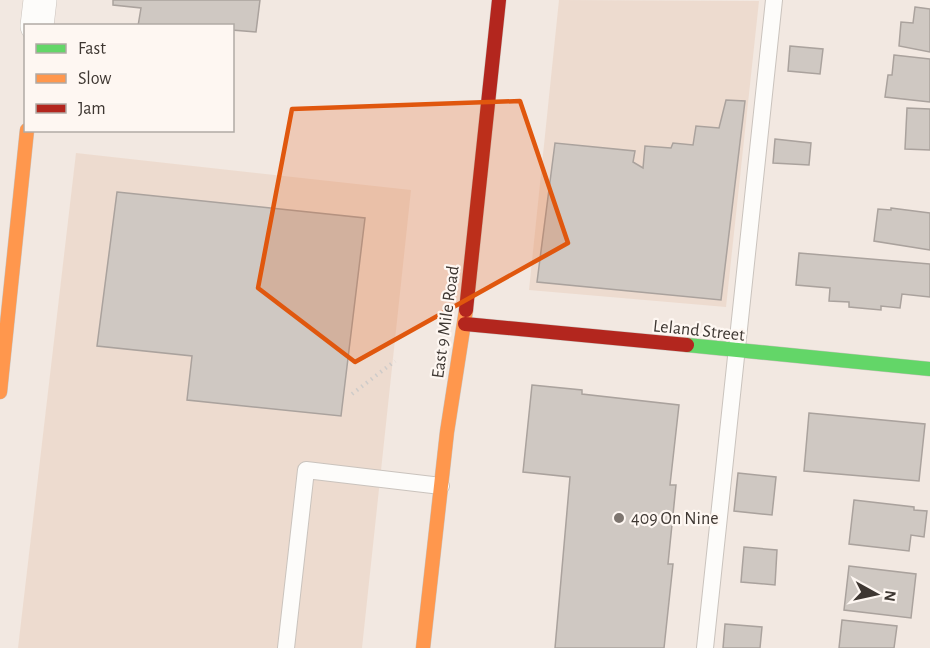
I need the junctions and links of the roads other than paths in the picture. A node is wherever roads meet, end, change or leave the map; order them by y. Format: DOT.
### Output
graph roads {
  1 [pos="40,0"];
  2 [pos="499,0"];
  3 [pos="774,0"];
  4 [pos="37,24"];
  5 [pos="27,132"];
  6 [pos="465,324"];
  7 [pos="736,352"];
  8 [pos="930,369"];
  9 [pos="0,392"];
  10 [pos="441,486"];
  11 [pos="286,648"];
  12 [pos="423,648"];
  13 [pos="705,648"];
  1 -- 4 [label="street"];
  2 -- 6 [label="street, East 9 Mile Road"];
  3 -- 7 [label="lane"];
  5 -- 9 [label="street"];
  6 -- 7 [label="street, Leland Street"];
  6 -- 10 [label="street, East 9 Mile Road"];
  7 -- 8 [label="street, Leland Street"];
  7 -- 13 [label="lane"];
  10 -- 11 [label="lane"];
  10 -- 12 [label="street, East 9 Mile Road"];
}
